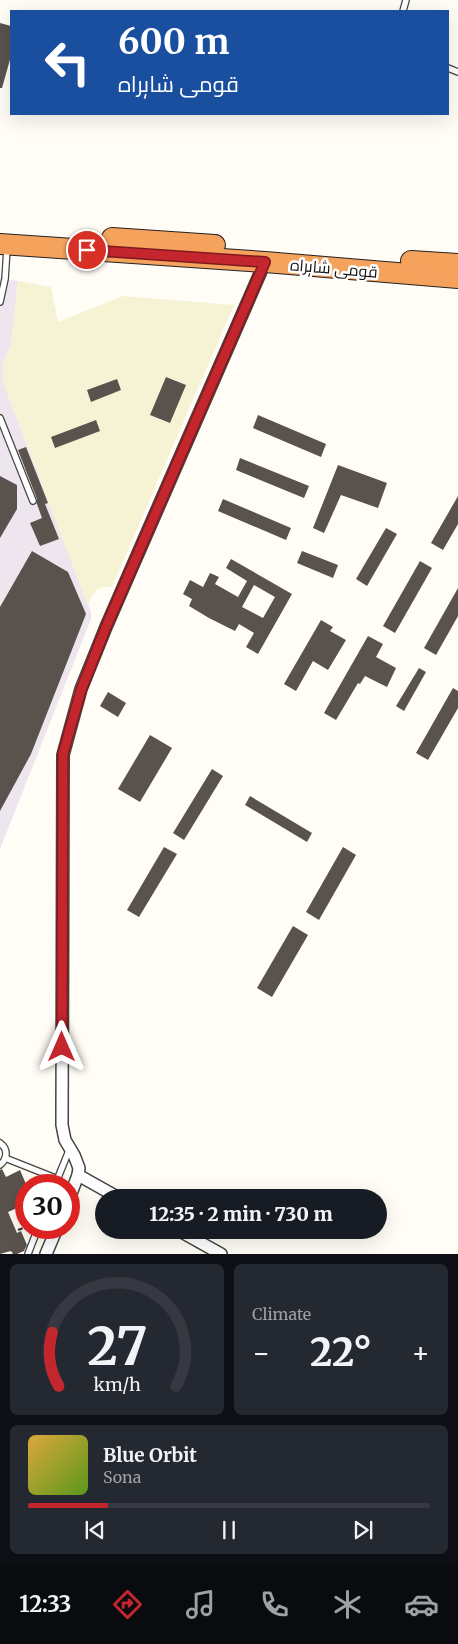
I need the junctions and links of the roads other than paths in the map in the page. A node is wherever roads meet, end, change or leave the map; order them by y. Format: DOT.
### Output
graph roads {
  1 [pos="2,240"];
  2 [pos="265,262"];
  3 [pos="458,264"];
  4 [pos="458,278"];
  5 [pos="0,302"];
  6 [pos="0,418"];
  7 [pos="33,501"];
  8 [pos="0,1143"];
  9 [pos="70,1148"];
  10 [pos="5,1158"];
  11 [pos="0,1165"];
  12 [pos="39,1174"];
  13 [pos="59,1174"];
  14 [pos="78,1174"];
  15 [pos="80,1177"];
  16 [pos="102,1189"];
  17 [pos="34,1239"];
  18 [pos="52,1239"];
  19 [pos="194,1239"];
  20 [pos="28,1254"];
  21 [pos="46,1254"];
  22 [pos="222,1254"];
  1 -- 2 [label="highway, قومی شاہراہ"];
  1 -- 3 [label="highway, قومی شاہراہ"];
  1 -- 5 [label="lane"];
  2 -- 4 [label="highway, قومی شاہراہ"];
  2 -- 9 [label="street"];
  6 -- 7 [label="lane"];
  8 -- 10 [label="lane"];
  9 -- 13 [label="lane"];
  9 -- 14 [label="street"];
  10 -- 11 [label="lane"];
  10 -- 12 [label="lane"];
  15 -- 16 [label="street"];
  17 -- 20 [label="lane"];
  18 -- 21 [label="street"];
  19 -- 22 [label="street"];
}
